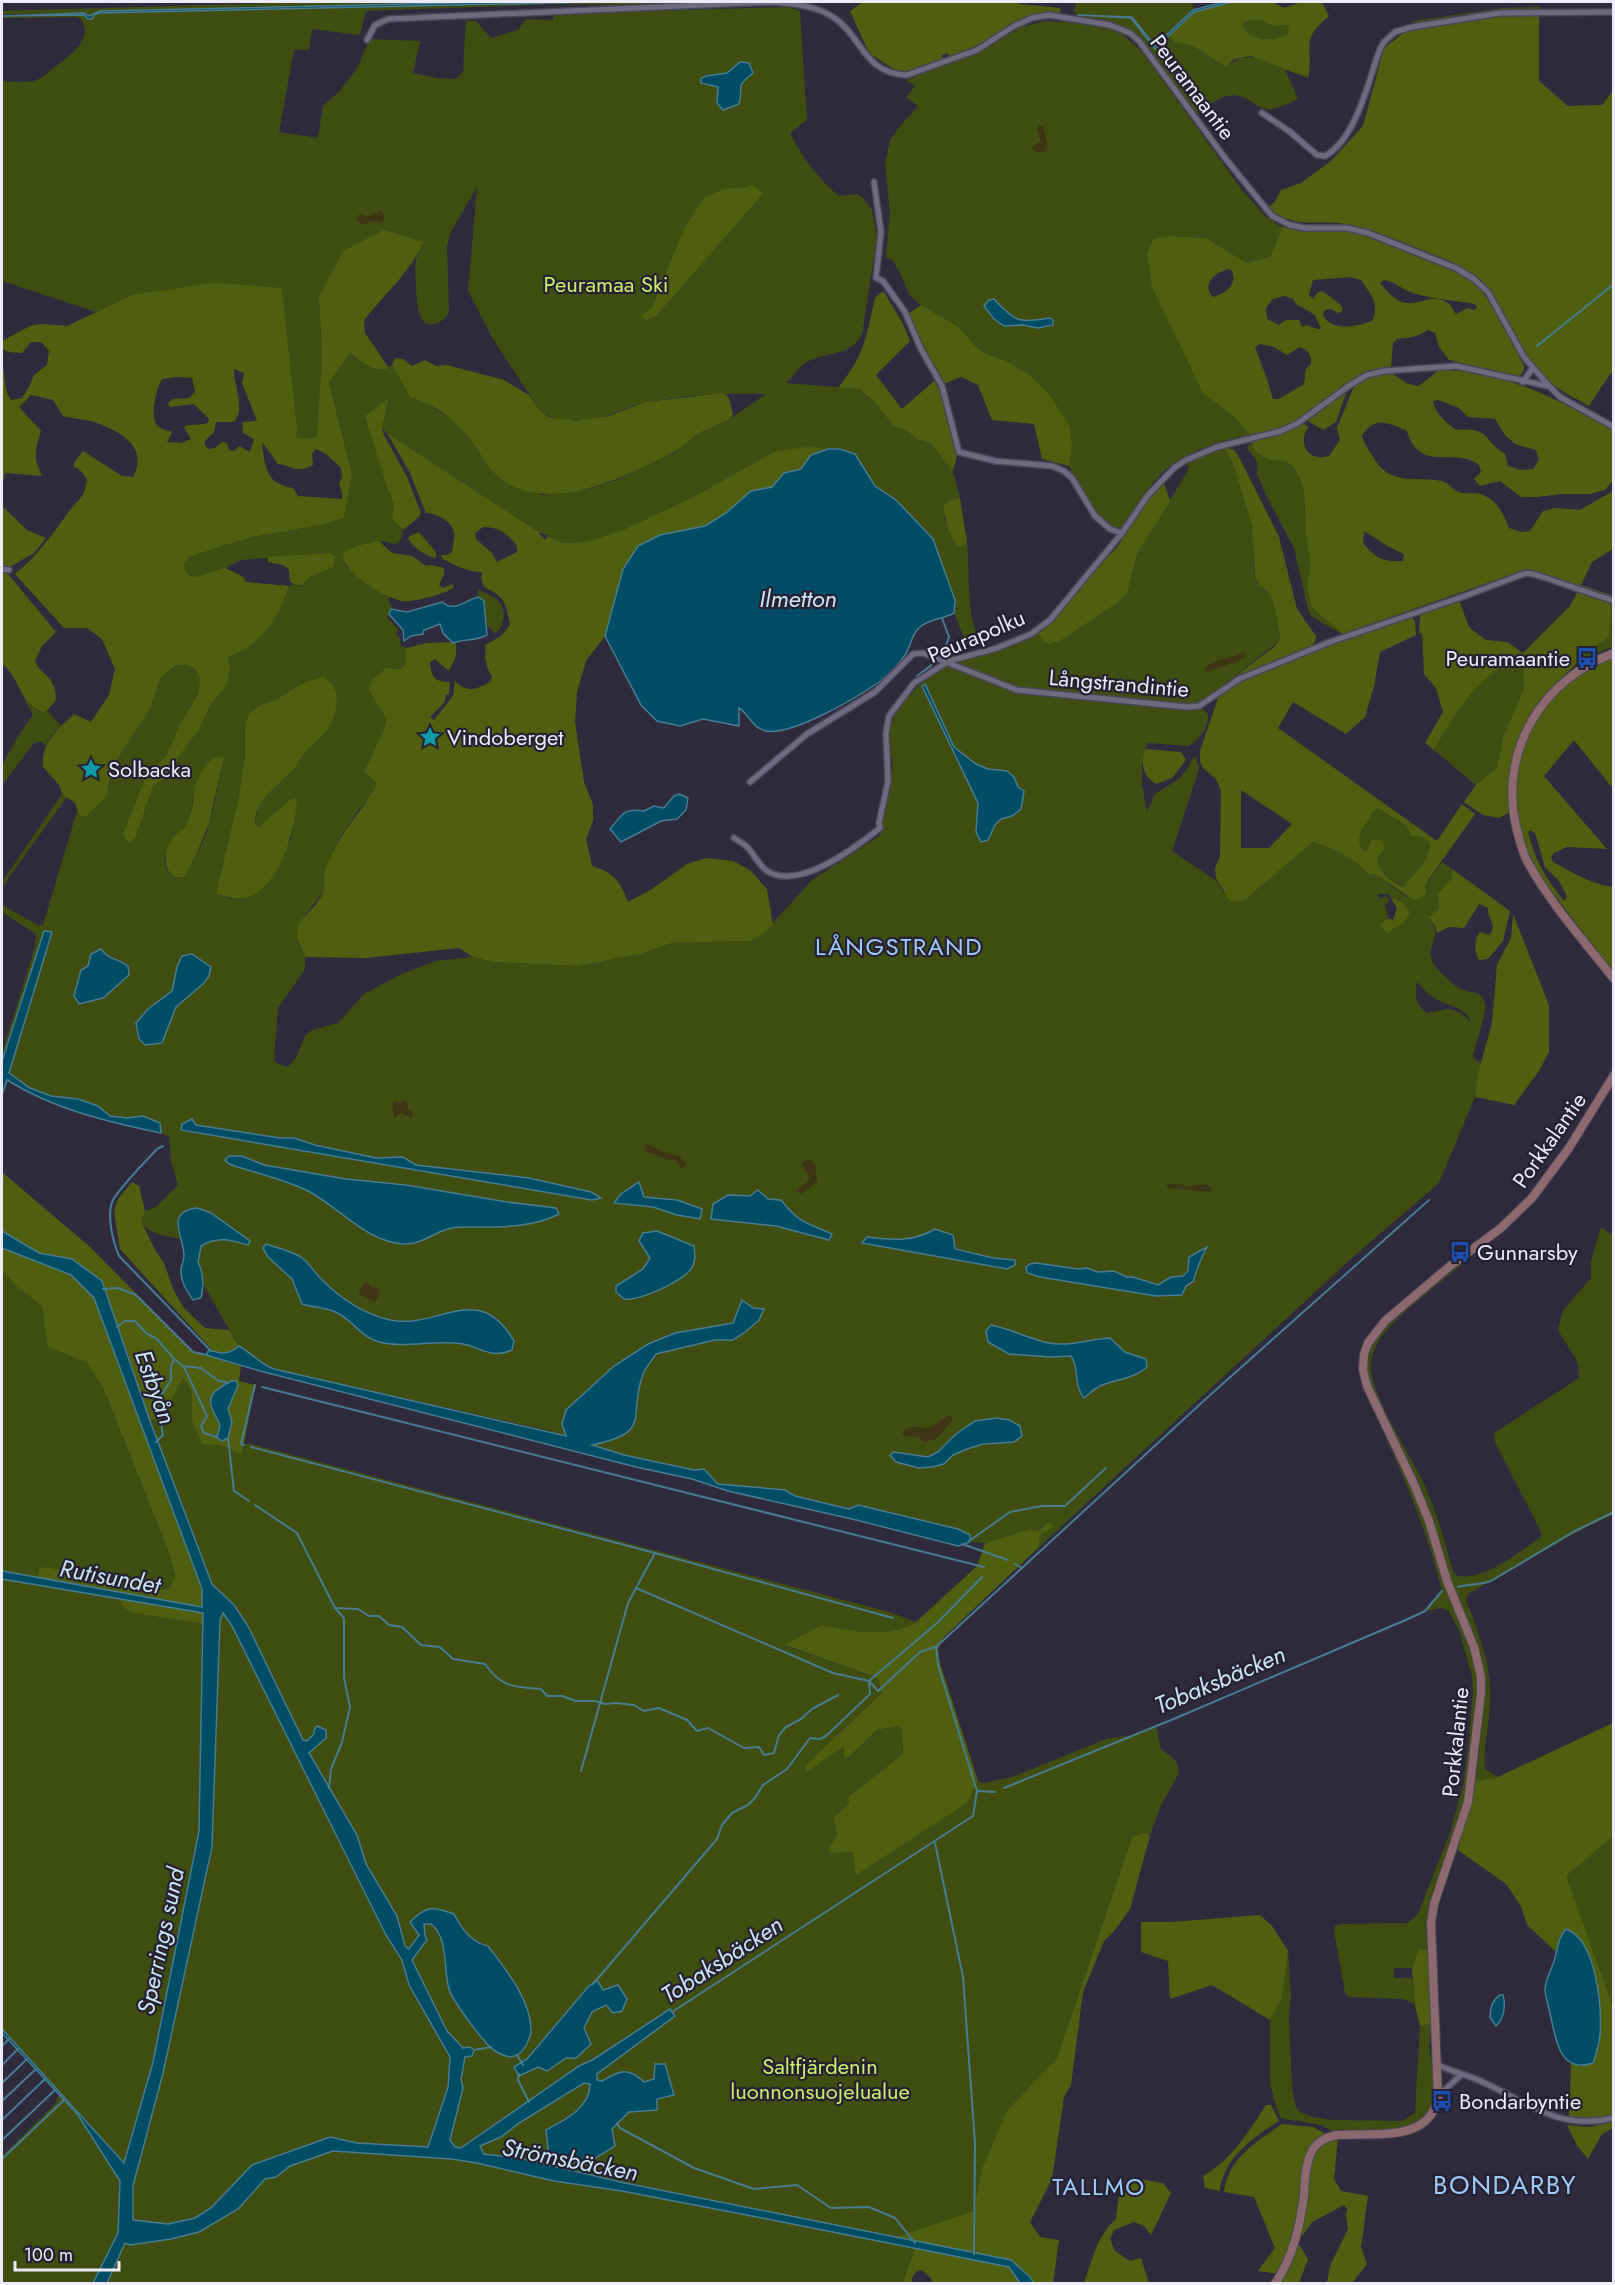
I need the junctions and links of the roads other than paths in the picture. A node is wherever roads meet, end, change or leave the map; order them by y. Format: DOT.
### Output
graph roads {
  1 [pos="1614,12"];
  2 [pos="367,40"];
  3 [pos="1262,113"];
  4 [pos="874,182"];
  5 [pos="1532,369"];
  6 [pos="1523,382"];
  7 [pos="1548,387"];
  8 [pos="1614,427"];
  9 [pos="1122,533"];
  10 [pos="2,568"];
  11 [pos="9,570"];
  12 [pos="1614,601"];
  13 [pos="1614,653"];
  14 [pos="949,662"];
  15 [pos="750,782"];
  16 [pos="734,838"];
  17 [pos="1614,979"];
  18 [pos="1614,1075"];
  19 [pos="1437,2066"];
  20 [pos="1461,2074"];
  21 [pos="1437,2096"];
  22 [pos="1614,2118"];
  23 [pos="1275,2283"];
  1 -- 3 [label="street"];
  2 -- 5 [label="street, Peuramaantie"];
  4 -- 9 [label="street"];
  5 -- 6 [label="street"];
  5 -- 7 [label="street, Peuramaantie"];
  6 -- 7 [label="street, Peurapolku"];
  6 -- 9 [label="street, Peurapolku"];
  7 -- 8 [label="street, Peuramaantie"];
  9 -- 14 [label="street, Peurapolku"];
  10 -- 11 [label="street"];
  12 -- 14 [label="street, Långstrandintie"];
  13 -- 17 [label="street"];
  14 -- 15 [label="street, Långstrandintie"];
  14 -- 16 [label="street, Peurapolku"];
  18 -- 19 [label="street, Porkkalantie"];
  19 -- 20 [label="street"];
  19 -- 21 [label="street, Porkkalantie"];
  20 -- 21 [label="street"];
  20 -- 22 [label="street"];
  21 -- 23 [label="street, Porkkalantie"];
}
